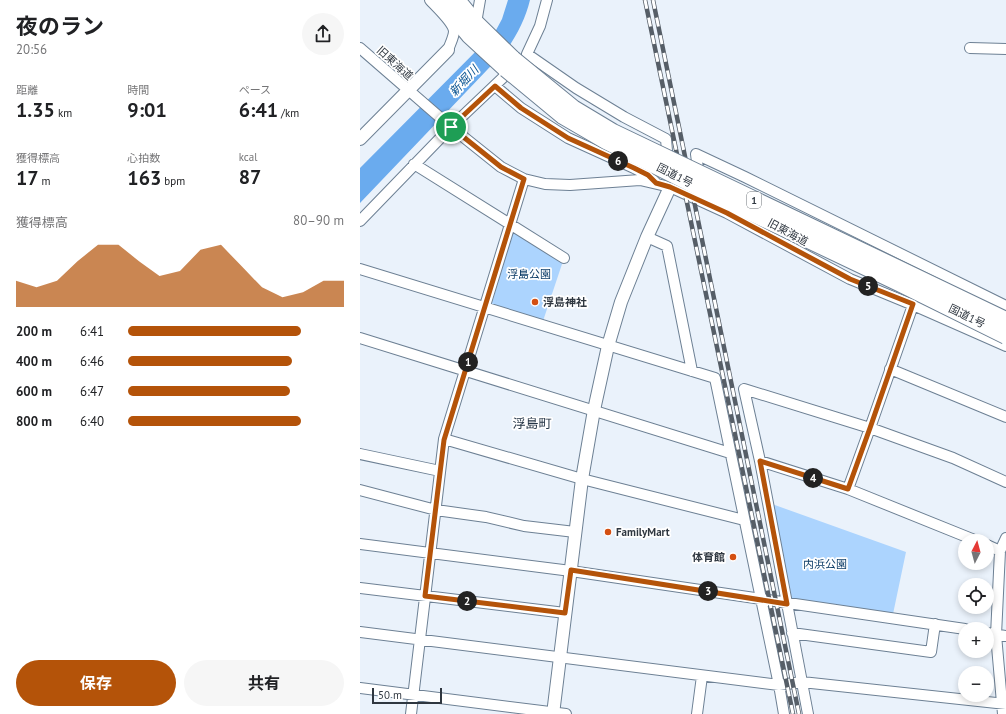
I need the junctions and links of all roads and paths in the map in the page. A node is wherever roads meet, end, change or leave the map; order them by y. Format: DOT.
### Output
graph roads {
  1 [pos="430,0"];
  2 [pos="457,0"];
  3 [pos="465,0"];
  4 [pos="480,0"];
  5 [pos="547,0"];
  6 [pos="440,5"];
  7 [pos="475,29"];
  8 [pos="360,48"];
  9 [pos="970,48"];
  10 [pos="1006,49"];
  11 [pos="448,50"];
  12 [pos="526,54"];
  13 [pos="495,86"];
  14 [pos="411,93"];
  15 [pos="450,126"];
  16 [pos="361,136"];
  17 [pos="414,164"];
  18 [pos="745,177"];
  19 [pos="524,179"];
  20 [pos="656,183"];
  21 [pos="670,187"];
  22 [pos="703,201"];
  23 [pos="727,213"];
  24 [pos="360,221"];
  25 [pos="510,224"];
  26 [pos="647,236"];
  27 [pos="564,258"];
  28 [pos="360,269"];
  29 [pos="913,304"];
  30 [pos="1006,306"];
  31 [pos="485,308"];
  32 [pos="1006,320"];
  33 [pos="1006,336"];
  34 [pos="360,338"];
  35 [pos="608,346"];
  36 [pos="1006,346"];
  37 [pos="890,369"];
  38 [pos="465,370"];
  39 [pos="692,371"];
  40 [pos="594,410"];
  41 [pos="1006,417"];
  42 [pos="870,428"];
  43 [pos="444,440"];
  44 [pos="730,453"];
  45 [pos="360,454"];
  46 [pos="760,461"];
  47 [pos="440,471"];
  48 [pos="582,479"];
  49 [pos="1006,482"];
  50 [pos="848,489"];
  51 [pos="360,490"];
  52 [pos="436,510"];
  53 [pos="744,520"];
  54 [pos="575,532"];
  55 [pos="960,534"];
  56 [pos="1006,538"];
  57 [pos="360,544"];
  58 [pos="994,548"];
  59 [pos="1000,551"];
  60 [pos="430,553"];
  61 [pos="571,570"];
  62 [pos="360,588"];
  63 [pos="425,596"];
  64 [pos="761,599"];
  65 [pos="787,604"];
  66 [pos="565,613"];
  67 [pos="935,624"];
  68 [pos="958,628"];
  69 [pos="360,632"];
  70 [pos="792,633"];
  71 [pos="996,634"];
  72 [pos="420,640"];
  73 [pos="560,657"];
  74 [pos="702,676"];
  75 [pos="802,682"];
  76 [pos="779,685"];
  77 [pos="360,688"];
  78 [pos="413,694"];
  79 [pos="1004,708"];
  80 [pos="553,713"];
  81 [pos="411,714"];
  82 [pos="566,714"];
  83 [pos="697,714"];
  84 [pos="784,714"];
  85 [pos="808,714"];
  1 -- 6 [label="street"];
  2 -- 7 [label="highway, 国道1号 / 1"];
  3 -- 7 [label="street"];
  4 -- 7 [label="street"];
  5 -- 12 [label="street"];
  6 -- 7 [label="highway, 国道1号 / 1"];
  6 -- 11 [label="street"];
  7 -- 11 [label="street"];
  7 -- 32 [label="highway, 国道1号 / 1, bridge"];
  7 -- 33 [label="highway, 国道1号 / 1, bridge"];
  8 -- 14 [label="street, 旧東海道"];
  9 -- 10 [label="street"];
  11 -- 14 [label="street"];
  12 -- 13 [label="street"];
  12 -- 21 [label="street"];
  13 -- 15 [label="street"];
  13 -- 20 [label="street"];
  14 -- 15 [label="street, 旧東海道"];
  14 -- 16 [label="street"];
  15 -- 17 [label="street"];
  15 -- 19 [label="street, 旧東海道"];
  17 -- 24 [label="street"];
  17 -- 25 [label="street"];
  18 -- 22 [label="street"];
  18 -- 23 [label="street"];
  18 -- 30 [label="street"];
  19 -- 20 [label="street, 旧東海道"];
  19 -- 25 [label="street"];
  20 -- 21 [label="street, 旧東海道"];
  21 -- 22 [label="street, 旧東海道"];
  21 -- 26 [label="street"];
  22 -- 23 [label="street, 旧東海道"];
  23 -- 29 [label="street, 旧東海道"];
  25 -- 27 [label="street"];
  25 -- 31 [label="street"];
  26 -- 35 [label="street"];
  26 -- 39 [label="street"];
  28 -- 31 [label="street"];
  29 -- 36 [label="street, 旧東海道"];
  29 -- 37 [label="street"];
  31 -- 35 [label="street"];
  31 -- 38 [label="street"];
  34 -- 38 [label="street"];
  35 -- 39 [label="street"];
  35 -- 40 [label="street"];
  37 -- 41 [label="street"];
  37 -- 42 [label="street"];
  38 -- 40 [label="street"];
  38 -- 43 [label="street"];
  39 -- 44 [label="street"];
  40 -- 44 [label="street"];
  40 -- 48 [label="street"];
  42 -- 46 [label="street"];
  42 -- 49 [label="street"];
  42 -- 50 [label="street"];
  43 -- 47 [label="street"];
  43 -- 48 [label="street"];
  44 -- 53 [label="street"];
  45 -- 47 [label="street"];
  46 -- 50 [label="street"];
  46 -- 65 [label="street"];
  47 -- 52 [label="street"];
  48 -- 53 [label="street"];
  48 -- 54 [label="street"];
  50 -- 55 [label="street"];
  51 -- 52 [label="street"];
  52 -- 54 [label="street"];
  52 -- 60 [label="street"];
  53 -- 64 [label="street"];
  54 -- 61 [label="street"];
  56 -- 59 [label="street"];
  57 -- 60 [label="street"];
  58 -- 59 [label="street"];
  59 -- 71 [label="street"];
  60 -- 61 [label="street"];
  60 -- 63 [label="street"];
  61 -- 64 [label="street"];
  61 -- 66 [label="street"];
  62 -- 63 [label="street"];
  63 -- 66 [label="street"];
  63 -- 72 [label="street"];
  64 -- 65 [label="street"];
  64 -- 76 [label="street"];
  65 -- 67 [label="street"];
  65 -- 70 [label="street"];
  66 -- 73 [label="street"];
  67 -- 68 [label="street"];
  67 -- 70 [label="street"];
  69 -- 72 [label="street"];
  70 -- 75 [label="street"];
  71 -- 79 [label="street"];
  72 -- 73 [label="street"];
  72 -- 78 [label="street"];
  73 -- 74 [label="street"];
  73 -- 80 [label="street"];
  74 -- 76 [label="street"];
  74 -- 83 [label="street"];
  75 -- 76 [label="street"];
  75 -- 79 [label="street"];
  75 -- 85 [label="street"];
  76 -- 84 [label="street"];
  77 -- 78 [label="street"];
  78 -- 80 [label="street"];
  78 -- 81 [label="street"];
  80 -- 82 [label="street"];
}
